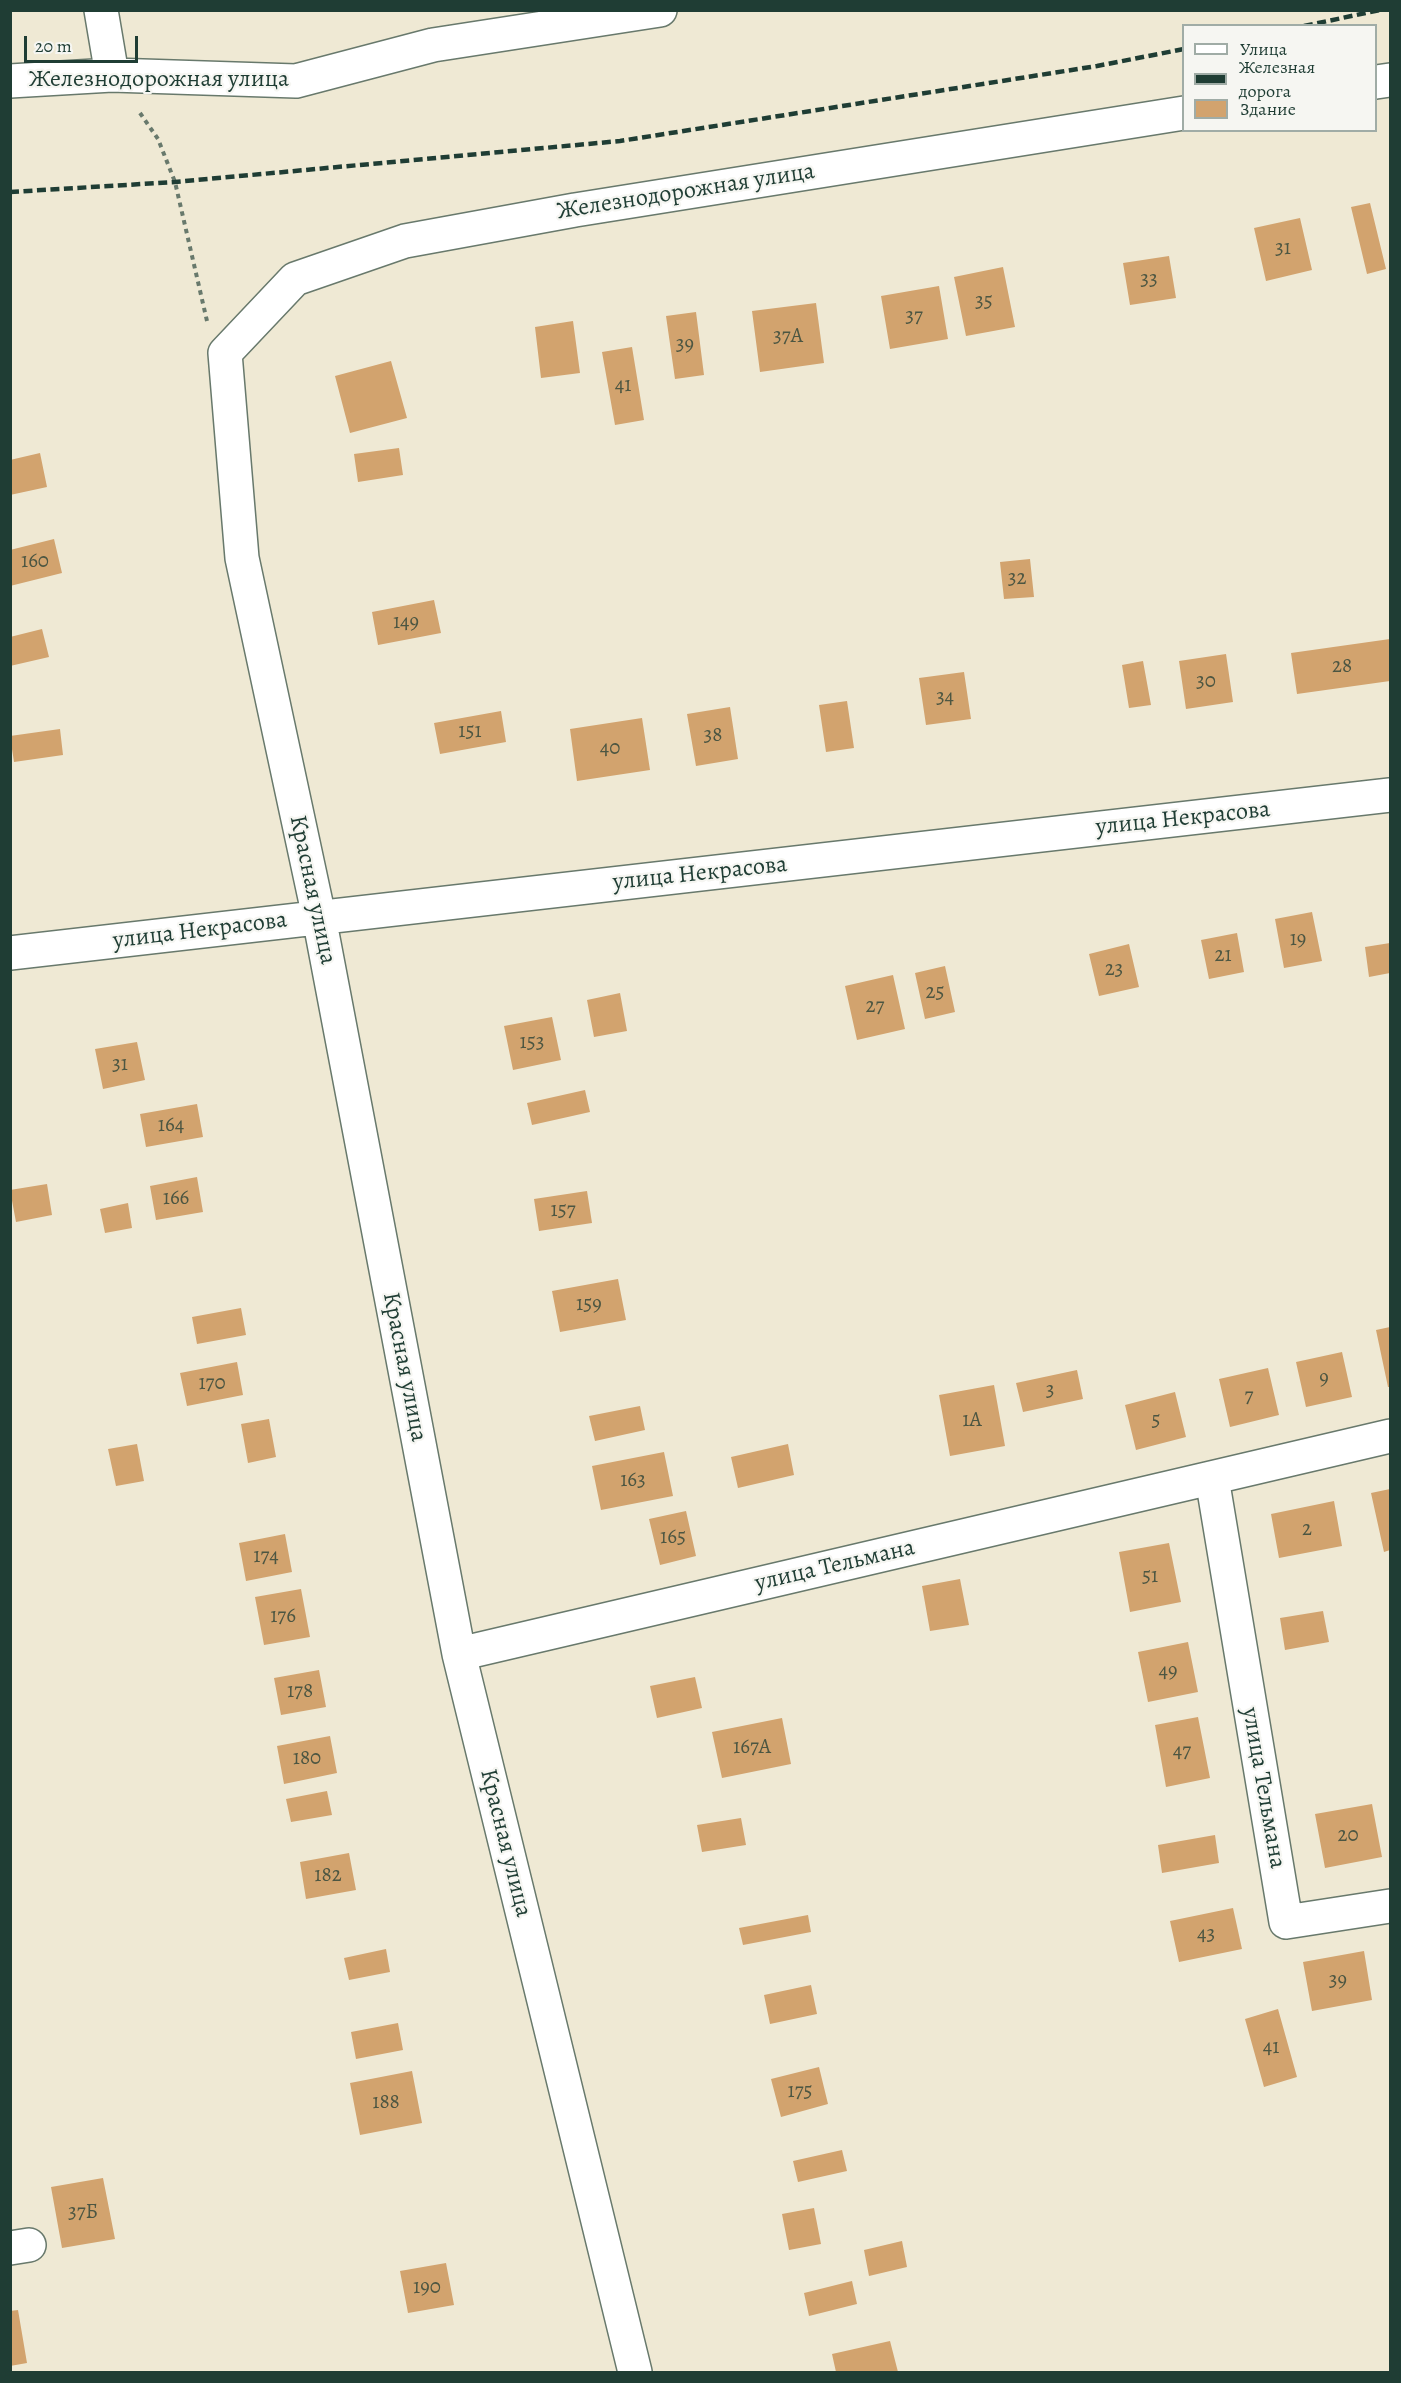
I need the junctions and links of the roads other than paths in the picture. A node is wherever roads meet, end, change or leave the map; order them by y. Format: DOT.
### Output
graph roads {
  1 [pos="101,10"];
  2 [pos="660,10"];
  3 [pos="112,75"];
  4 [pos="10,81"];
  5 [pos="1182,113"];
  6 [pos="225,353"];
  7 [pos="1390,795"];
  8 [pos="319,917"];
  9 [pos="10,953"];
  10 [pos="1390,1437"];
  11 [pos="1212,1478"];
  12 [pos="459,1654"];
  13 [pos="1390,1906"];
  14 [pos="635,2373"];
  1 -- 3 [label="street"];
  2 -- 3 [label="street, Железнодорожная улица"];
  3 -- 4 [label="street, Железнодорожная улица"];
  5 -- 6 [label="street, Железнодорожная улица"];
  6 -- 8 [label="street, Красная улица"];
  7 -- 8 [label="street, улица Некрасова"];
  8 -- 9 [label="street, улица Некрасова"];
  8 -- 12 [label="street, Красная улица"];
  10 -- 11 [label="street, улица Тельмана"];
  11 -- 12 [label="street, улица Тельмана"];
  11 -- 13 [label="street, улица Тельмана"];
  12 -- 14 [label="street, Красная улица"];
}
